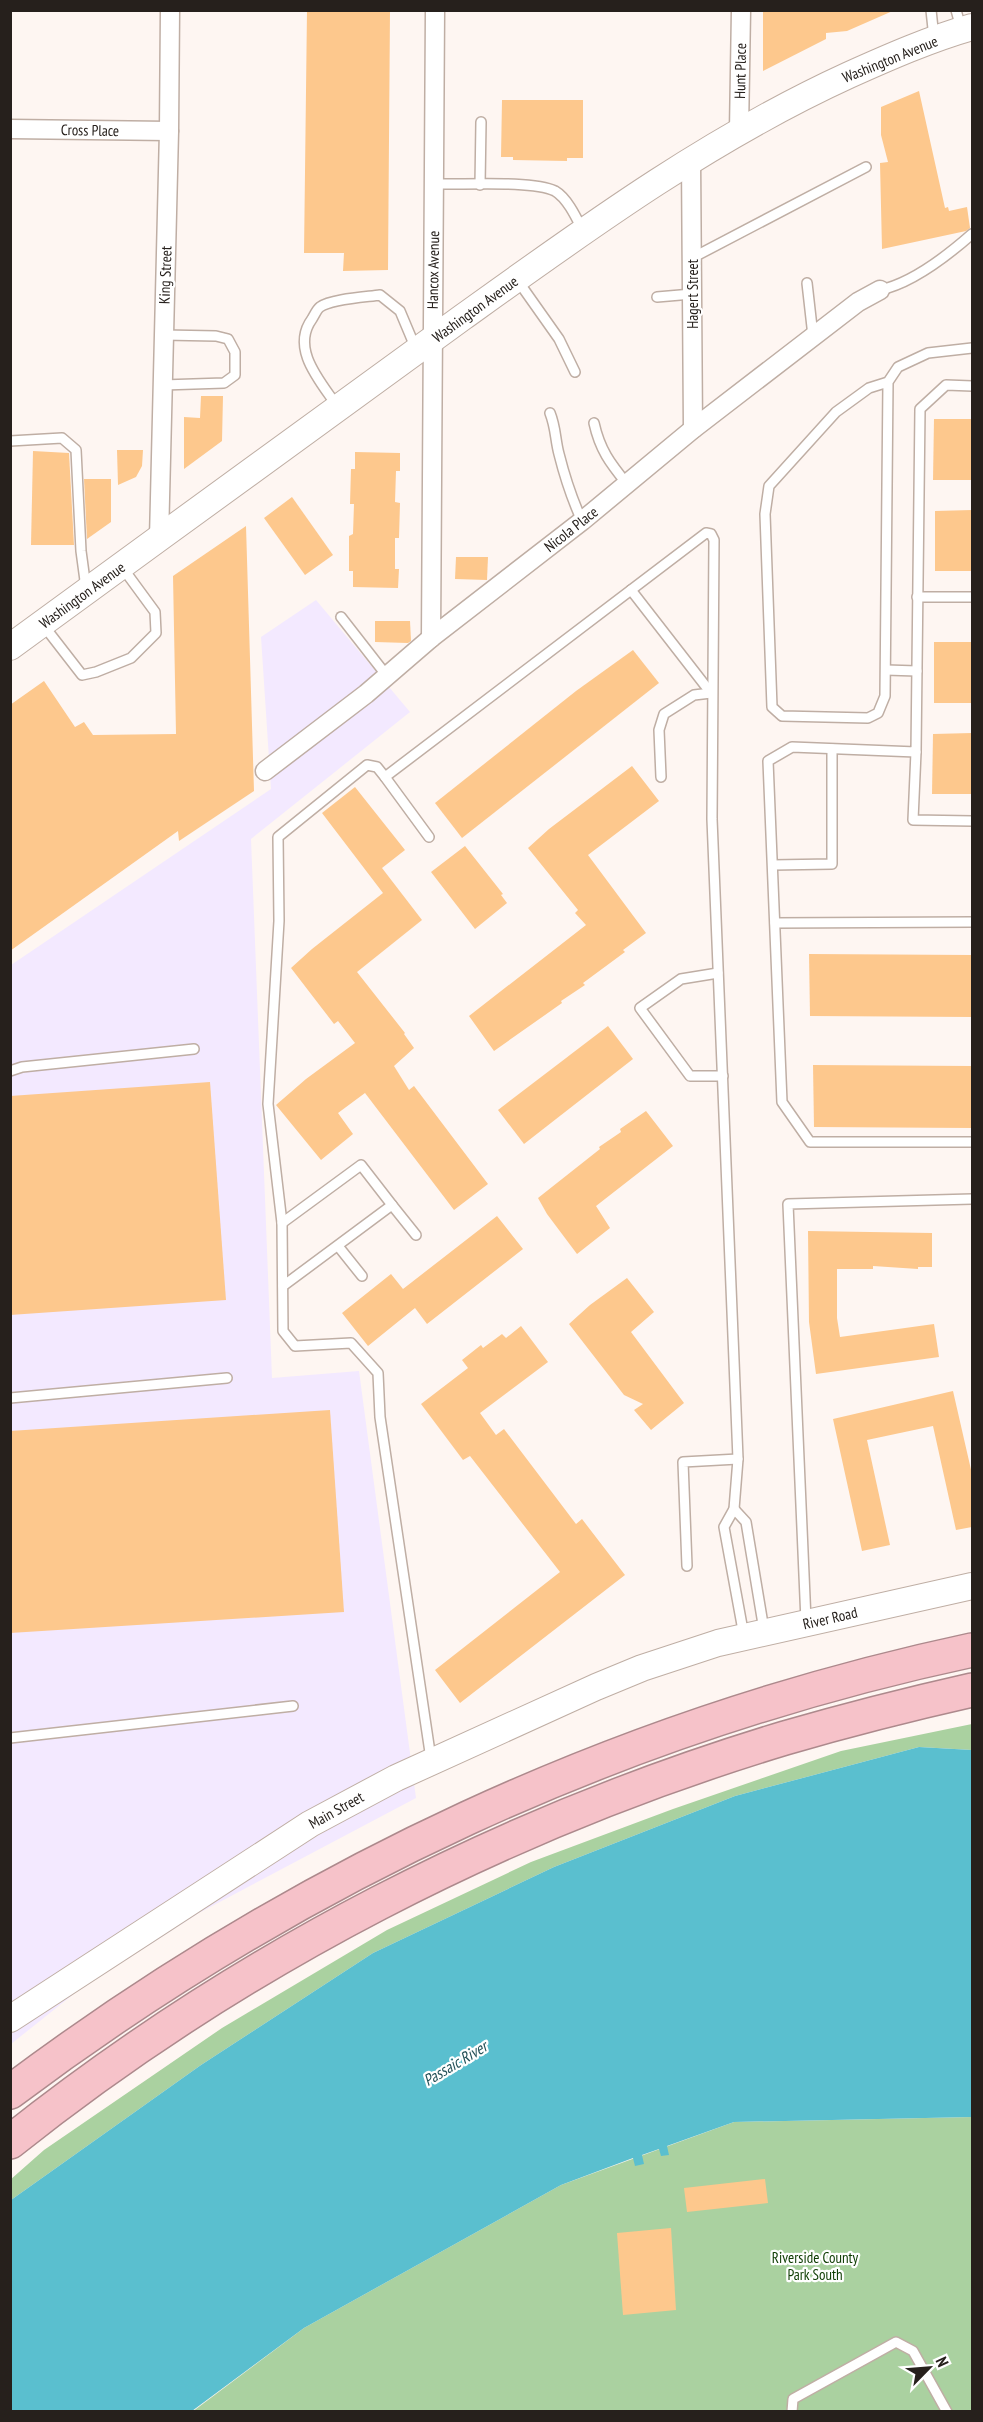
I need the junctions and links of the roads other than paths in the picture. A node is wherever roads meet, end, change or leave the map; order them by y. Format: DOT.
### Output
graph roads {
  1 [pos="170,10"];
  2 [pos="435,10"];
  3 [pos="741,10"];
  4 [pos="931,10"];
  5 [pos="963,23"];
  6 [pos="935,40"];
  7 [pos="481,123"];
  8 [pos="10,129"];
  9 [pos="169,131"];
  10 [pos="739,131"];
  11 [pos="691,159"];
  12 [pos="866,167"];
  13 [pos="434,184"];
  14 [pos="480,185"];
  15 [pos="584,231"];
  16 [pos="972,234"];
  17 [pos="692,258"];
  18 [pos="516,279"];
  19 [pos="807,283"];
  20 [pos="880,290"];
  21 [pos="692,294"];
  22 [pos="657,297"];
  23 [pos="164,335"];
  24 [pos="813,336"];
  25 [pos="424,345"];
  26 [pos="972,348"];
  27 [pos="575,372"];
  28 [pos="888,382"];
  29 [pos="163,385"];
  30 [pos="972,386"];
  31 [pos="338,408"];
  32 [pos="550,413"];
  33 [pos="594,423"];
  34 [pos="693,429"];
  35 [pos="10,441"];
  36 [pos="627,484"];
  37 [pos="582,521"];
  38 [pos="159,539"];
  39 [pos="122,566"];
  40 [pos="631,590"];
  41 [pos="87,591"];
  42 [pos="917,597"];
  43 [pos="972,597"];
  44 [pos="341,617"];
  45 [pos="42,624"];
  46 [pos="431,639"];
  47 [pos="10,647"];
  48 [pos="886,670"];
  49 [pos="916,671"];
  50 [pos="387,676"];
  51 [pos="711,693"];
  52 [pos="832,749"];
  53 [pos="916,752"];
  54 [pos="265,771"];
  55 [pos="385,777"];
  56 [pos="661,777"];
  57 [pos="972,821"];
  58 [pos="429,837"];
  59 [pos="773,865"];
  60 [pos="972,922"];
  61 [pos="775,923"];
  62 [pos="718,973"];
  63 [pos="194,1049"];
  64 [pos="10,1071"];
  65 [pos="723,1076"];
  66 [pos="972,1142"];
  67 [pos="972,1199"];
  68 [pos="392,1205"];
  69 [pos="282,1223"];
  70 [pos="416,1235"];
  71 [pos="338,1246"];
  72 [pos="362,1276"];
  73 [pos="283,1286"];
  74 [pos="227,1378"];
  75 [pos="10,1398"];
  76 [pos="738,1459"];
  77 [pos="734,1509"];
  78 [pos="687,1566"];
  79 [pos="972,1586"];
  80 [pos="806,1623"];
  81 [pos="755,1636"];
  82 [pos="972,1650"];
  83 [pos="688,1652"];
  84 [pos="972,1690"];
  85 [pos="293,1706"];
  86 [pos="10,1738"];
  87 [pos="432,1761"];
  88 [pos="10,2019"];
  89 [pos="10,2092"];
  90 [pos="10,2142"];
  91 [pos="792,2412"];
  92 [pos="947,2412"];
  1 -- 9 [label="street, King Street"];
  2 -- 13 [label="street, Hancox Avenue"];
  3 -- 10 [label="street, Hunt Place"];
  4 -- 6 [label="lane"];
  5 -- 6 [label="main road, Washington Avenue"];
  6 -- 10 [label="main road, Washington Avenue"];
  7 -- 14 [label="lane"];
  8 -- 9 [label="street, Cross Place"];
  9 -- 23 [label="street, King Street"];
  10 -- 11 [label="main road, Washington Avenue"];
  11 -- 15 [label="main road, Washington Avenue"];
  11 -- 17 [label="street, Hagert Street"];
  12 -- 17 [label="lane"];
  13 -- 14 [label="lane"];
  13 -- 25 [label="street, Hancox Avenue"];
  14 -- 15 [label="lane"];
  15 -- 18 [label="main road, Washington Avenue"];
  16 -- 20 [label="lane"];
  17 -- 21 [label="street, Hagert Street"];
  18 -- 25 [label="main road, Washington Avenue"];
  18 -- 27 [label="lane"];
  19 -- 24 [label="lane"];
  20 -- 24 [label="street, Nicola Place"];
  21 -- 22 [label="lane"];
  21 -- 34 [label="street, Hagert Street"];
  23 -- 29 [label="street, King Street"];
  23 -- 29 [label="lane"];
  24 -- 34 [label="street, Nicola Place"];
  25 -- 31 [label="main road, Washington Avenue"];
  25 -- 31 [label="lane"];
  25 -- 46 [label="street, Hancox Avenue"];
  26 -- 28 [label="lane"];
  28 -- 48 [label="lane"];
  28 -- 48 [label="lane"];
  29 -- 38 [label="street, King Street"];
  30 -- 42 [label="lane"];
  31 -- 38 [label="main road, Washington Avenue"];
  32 -- 37 [label="lane"];
  33 -- 36 [label="lane"];
  34 -- 36 [label="street, Nicola Place"];
  35 -- 41 [label="lane"];
  36 -- 37 [label="street, Nicola Place"];
  37 -- 46 [label="street, Nicola Place"];
  38 -- 39 [label="main road, Washington Avenue"];
  39 -- 41 [label="main road, Washington Avenue"];
  39 -- 45 [label="lane"];
  40 -- 51 [label="lane"];
  40 -- 51 [label="lane"];
  40 -- 55 [label="lane"];
  41 -- 45 [label="main road, Washington Avenue"];
  42 -- 43 [label="lane"];
  42 -- 49 [label="lane"];
  44 -- 50 [label="lane"];
  45 -- 47 [label="main road, Washington Avenue"];
  46 -- 50 [label="street, Nicola Place"];
  48 -- 49 [label="lane"];
  49 -- 53 [label="lane"];
  50 -- 54 [label="street, Nicola Place"];
  51 -- 56 [label="lane"];
  51 -- 62 [label="lane"];
  52 -- 53 [label="lane"];
  52 -- 59 [label="lane"];
  52 -- 59 [label="lane"];
  53 -- 57 [label="lane"];
  55 -- 58 [label="lane"];
  55 -- 69 [label="lane"];
  59 -- 61 [label="lane"];
  60 -- 61 [label="lane"];
  61 -- 66 [label="lane"];
  62 -- 65 [label="lane"];
  62 -- 65 [label="lane"];
  63 -- 64 [label="lane"];
  65 -- 76 [label="lane"];
  67 -- 80 [label="lane"];
  68 -- 69 [label="lane"];
  68 -- 70 [label="lane"];
  68 -- 71 [label="lane"];
  69 -- 73 [label="lane"];
  71 -- 72 [label="lane"];
  71 -- 73 [label="lane"];
  73 -- 87 [label="lane"];
  74 -- 75 [label="lane"];
  76 -- 77 [label="lane"];
  76 -- 78 [label="lane"];
  77 -- 81 [label="lane"];
  77 -- 81 [label="lane"];
  79 -- 80 [label="main road, River Road"];
  80 -- 81 [label="main road, River Road"];
  81 -- 83 [label="main road, River Road"];
  82 -- 89 [label="highway"];
  83 -- 87 [label="main road, Main Street"];
  84 -- 90 [label="highway"];
  85 -- 86 [label="lane"];
  87 -- 88 [label="main road, Main Street"];
  91 -- 92 [label="lane"];
}
